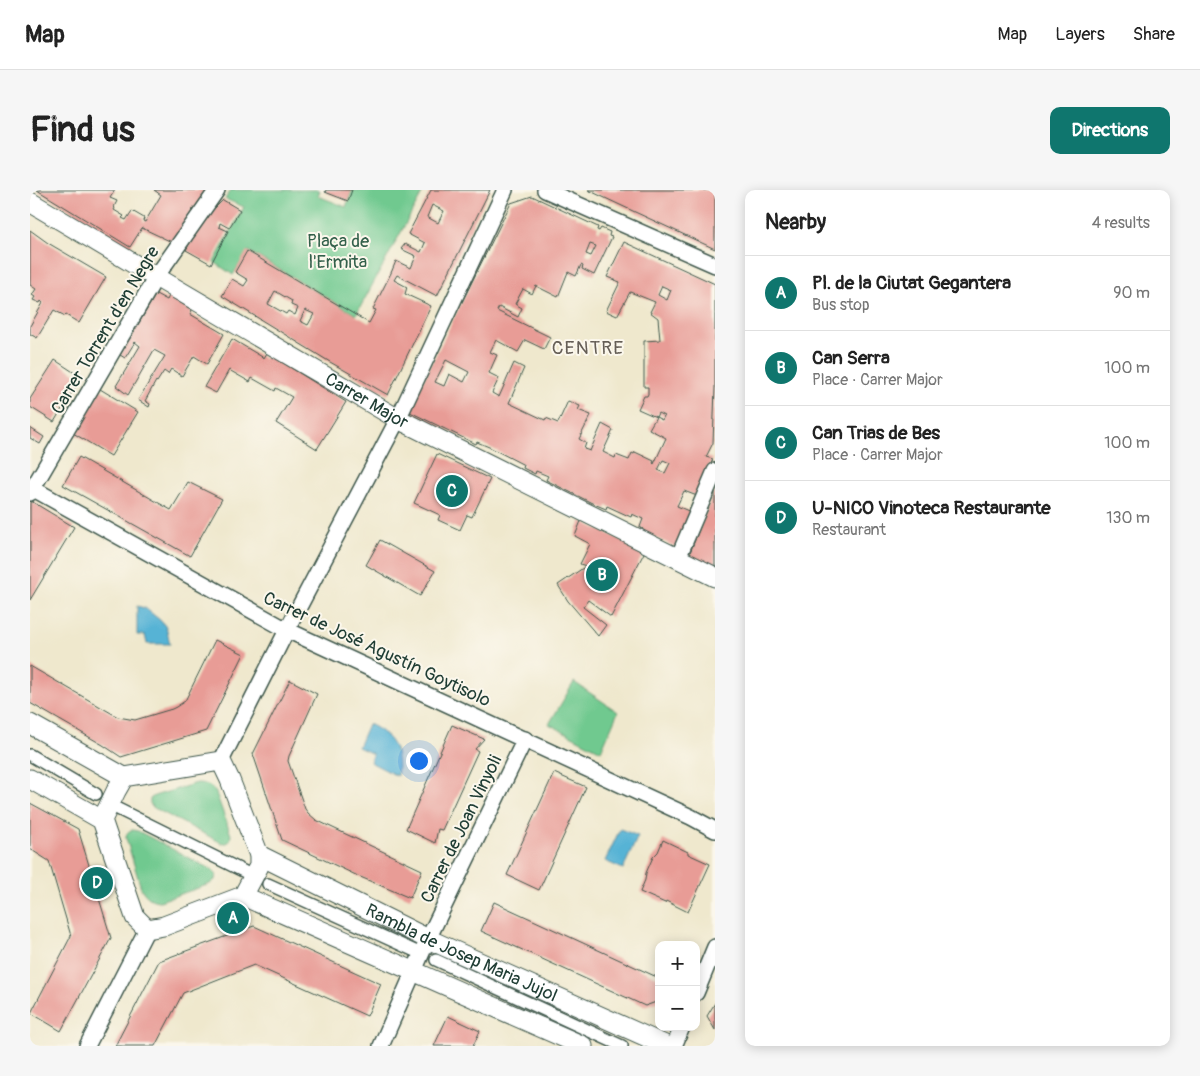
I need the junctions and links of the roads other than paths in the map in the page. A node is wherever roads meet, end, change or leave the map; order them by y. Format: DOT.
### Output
graph roads {
  1 [pos="217,190"];
  2 [pos="505,190"];
  3 [pos="545,190"];
  4 [pos="30,202"];
  5 [pos="715,265"];
  6 [pos="156,277"];
  7 [pos="398,418"];
  8 [pos="715,471"];
  9 [pos="31,490"];
  10 [pos="678,558"];
  11 [pos="715,577"];
  12 [pos="287,630"];
  13 [pos="30,724"];
  14 [pos="525,739"];
  15 [pos="30,755"];
  16 [pos="221,761"];
  17 [pos="124,777"];
  18 [pos="30,779"];
  19 [pos="96,794"];
  20 [pos="118,809"];
  21 [pos="102,820"];
  22 [pos="715,830"];
  23 [pos="259,855"];
  24 [pos="245,872"];
  25 [pos="268,884"];
  26 [pos="243,896"];
  27 [pos="147,929"];
  28 [pos="422,945"];
  29 [pos="715,947"];
  30 [pos="436,960"];
  31 [pos="414,971"];
  32 [pos="699,986"];
  33 [pos="680,1031"];
  34 [pos="87,1046"];
  35 [pos="381,1046"];
  36 [pos="584,1046"];
  37 [pos="622,1046"];
  38 [pos="667,1046"];
  39 [pos="674,1046"];
  1 -- 6 [label="street, Carrer Torrent d'en Negre"];
  2 -- 7 [label="street"];
  3 -- 5 [label="street"];
  4 -- 6 [label="street, Carrer Major"];
  6 -- 7 [label="street, Carrer Major"];
  6 -- 9 [label="street, Carrer Torrent d'en Negre"];
  7 -- 10 [label="street, Carrer Major"];
  7 -- 12 [label="street"];
  8 -- 10 [label="street"];
  9 -- 12 [label="street, Carrer de José Agustín Goytisolo"];
  10 -- 11 [label="street, Carrer Major"];
  12 -- 14 [label="street, Carrer de José Agustín Goytisolo"];
  12 -- 16 [label="street"];
  13 -- 17 [label="street"];
  14 -- 22 [label="street, Carrer de José Agustín Goytisolo"];
  14 -- 28 [label="street, Carrer de Joan Vinyoli"];
  15 -- 19 [label="street"];
  16 -- 17 [label="street"];
  16 -- 23 [label="street"];
  17 -- 21 [label="street"];
  18 -- 21 [label="street"];
  20 -- 24 [label="street"];
  21 -- 27 [label="street"];
  23 -- 26 [label="street"];
  23 -- 28 [label="street, Rambla de Josep Maria Jujol"];
  25 -- 28 [label="street, Rambla de Josep Maria Jujol"];
  26 -- 27 [label="street"];
  26 -- 31 [label="street, Rambla de Josep Maria Jujol"];
  27 -- 34 [label="street"];
  28 -- 31 [label="street, Carrer de Joan Vinyoli"];
  28 -- 38 [label="street, Rambla de Josep Maria Jujol"];
  29 -- 32 [label="street"];
  30 -- 37 [label="street, Rambla de Josep Maria Jujol"];
  31 -- 35 [label="street, Carrer de Joan Vinyoli"];
  31 -- 36 [label="street, Rambla de Josep Maria Jujol"];
  33 -- 39 [label="street"];
}
